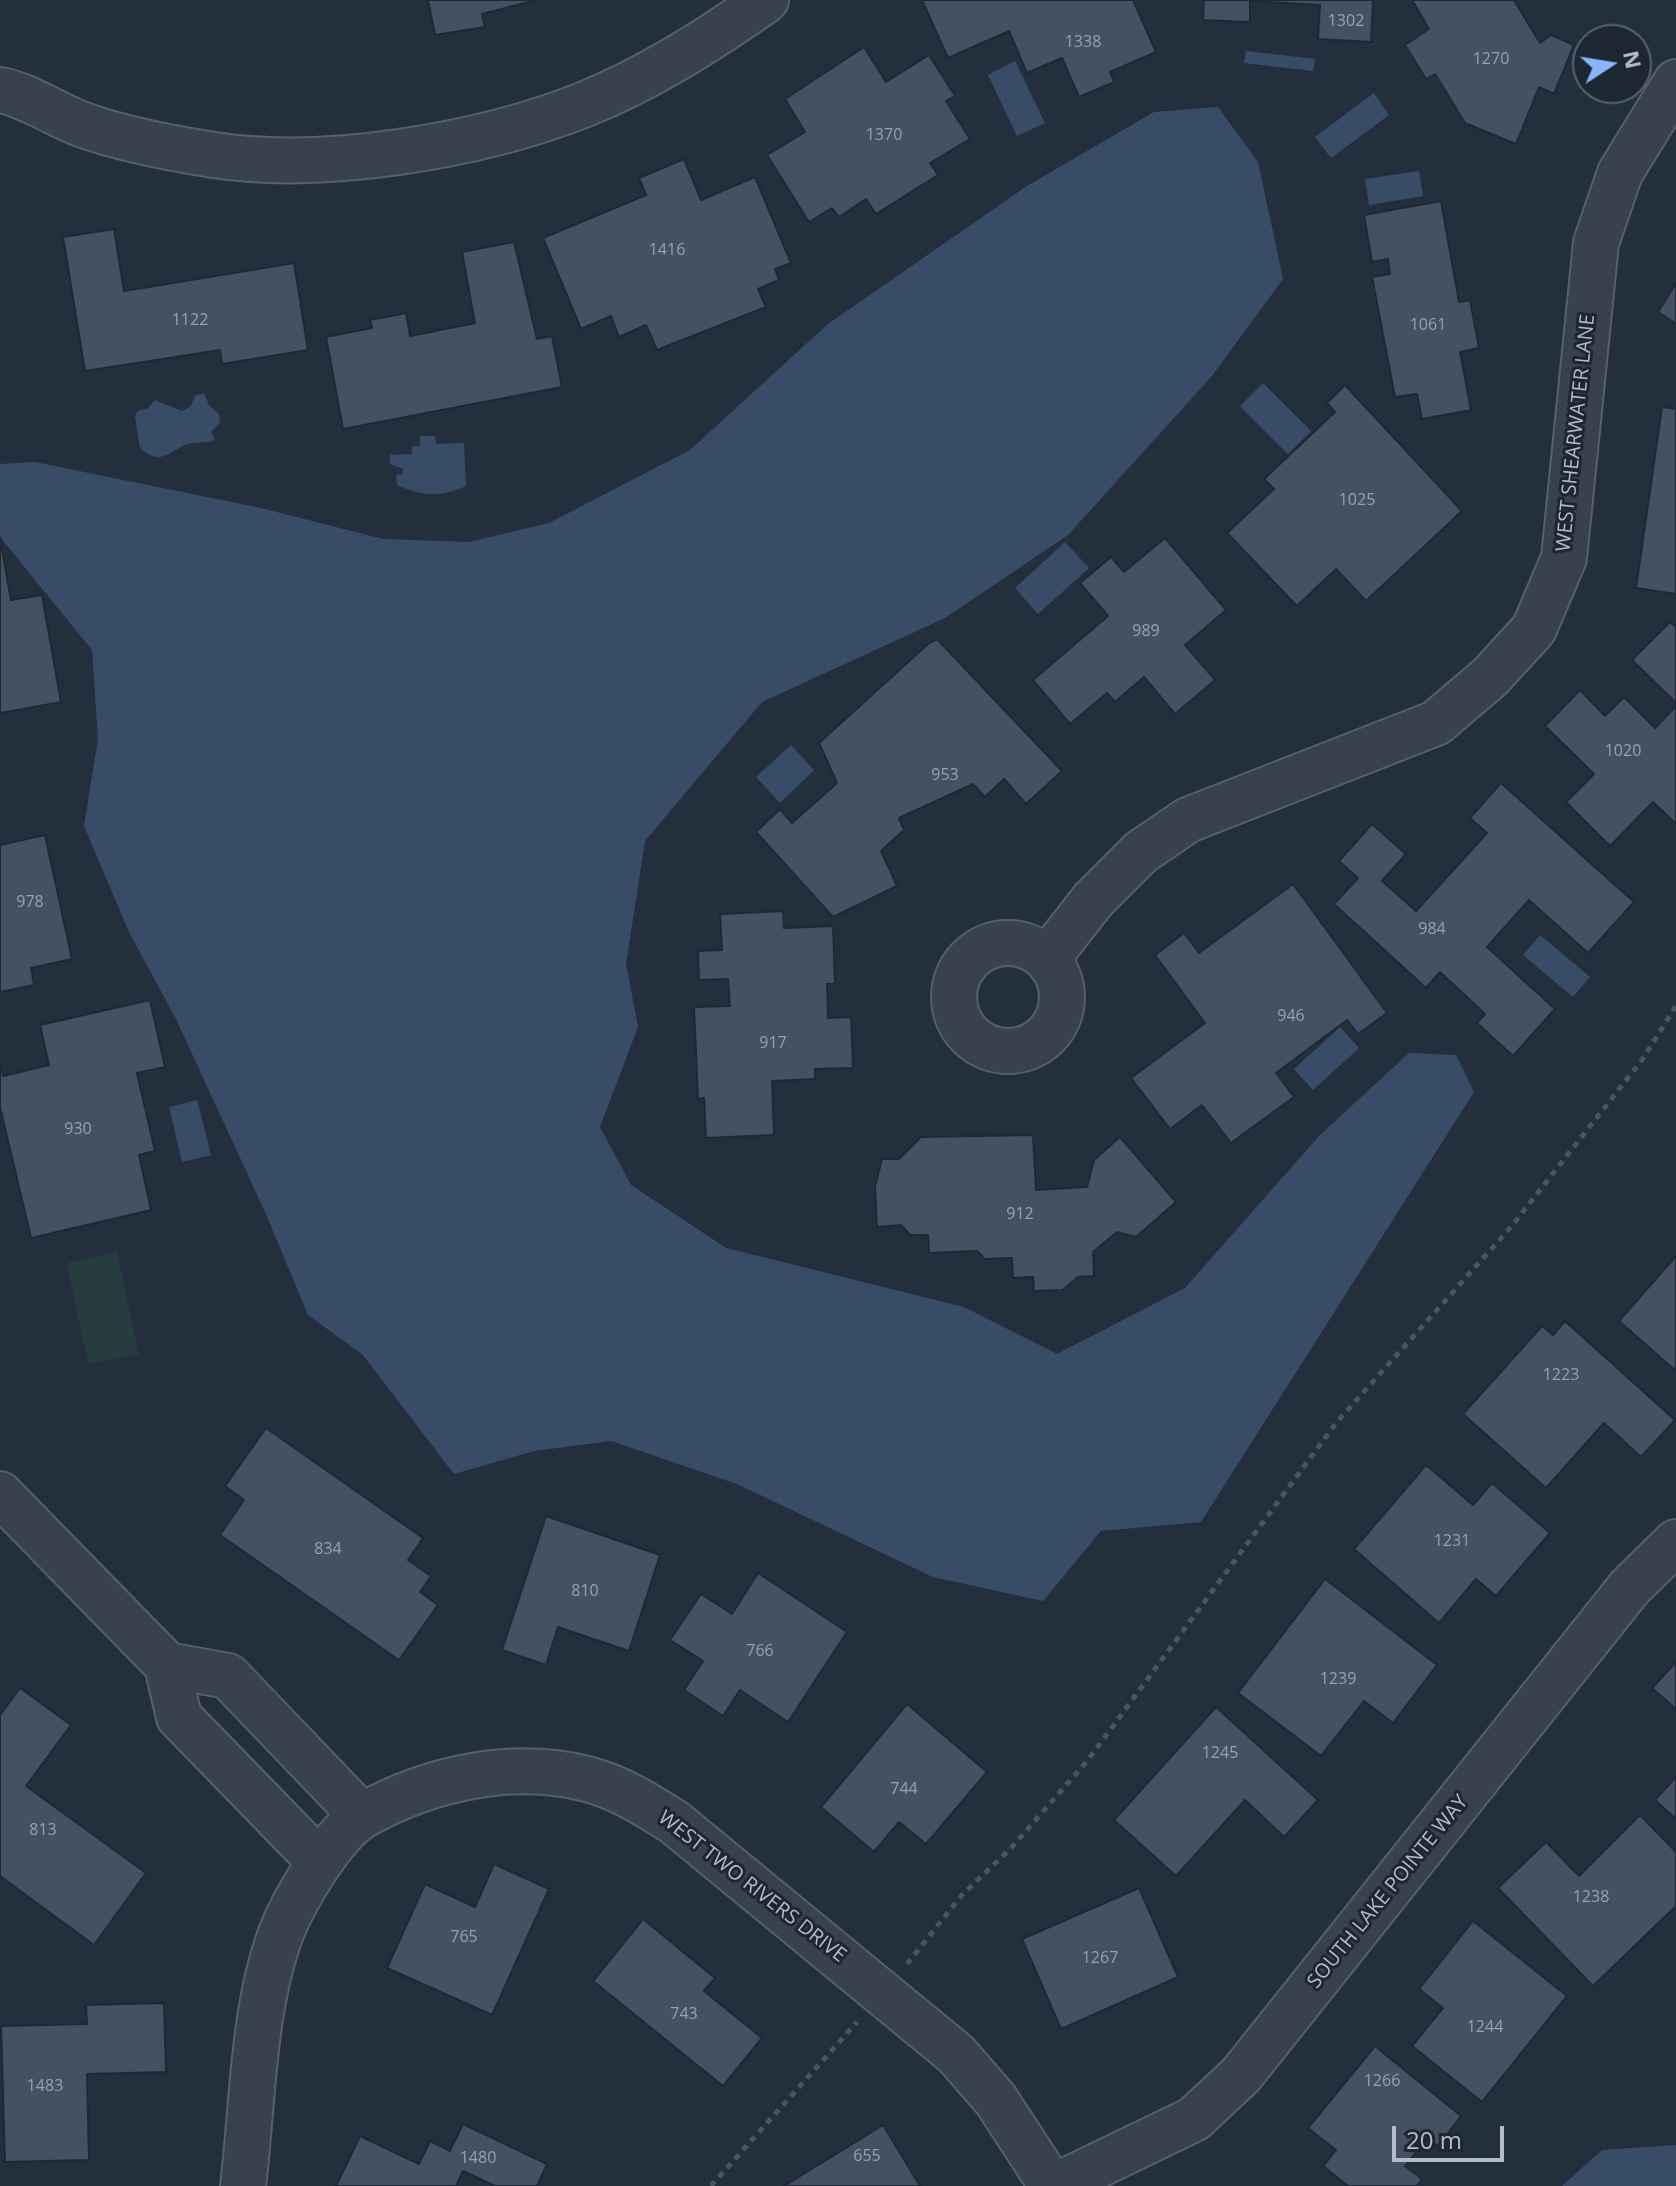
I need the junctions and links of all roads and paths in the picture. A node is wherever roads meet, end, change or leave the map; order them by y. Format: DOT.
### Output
graph roads {
  1 [pos="766,0"];
  2 [pos="1676,82"];
  3 [pos="0,90"];
  4 [pos="1047,959"];
  5 [pos="1676,1006"];
  6 [pos="0,1494"];
  7 [pos="1676,1542"];
  8 [pos="167,1665"];
  9 [pos="362,1816"];
  10 [pos="319,1861"];
  11 [pos="906,1965"];
  12 [pos="859,2020"];
  13 [pos="243,2186"];
  14 [pos="711,2186"];
  15 [pos="1053,2186"];
  1 -- 3 [label="street"];
  2 -- 4 [label="street, WEST SHEARWATER LANE"];
  5 -- 11 [label="path"];
  6 -- 8 [label="street"];
  7 -- 15 [label="street, SOUTH LAKE POINTE WAY"];
  8 -- 9 [label="street"];
  8 -- 10 [label="street"];
  9 -- 10 [label="street, WEST TWO RIVERS DRIVE"];
  9 -- 15 [label="street, WEST TWO RIVERS DRIVE"];
  10 -- 13 [label="street, WEST TWO RIVERS DRIVE"];
  12 -- 14 [label="path"];
}
